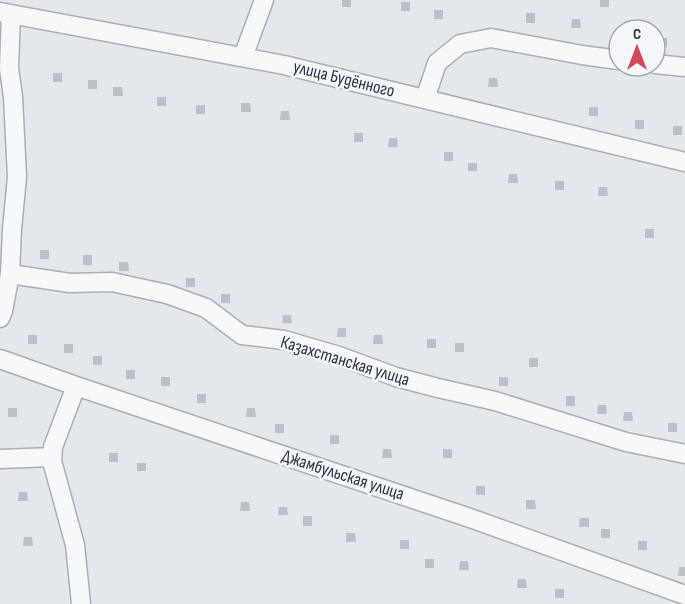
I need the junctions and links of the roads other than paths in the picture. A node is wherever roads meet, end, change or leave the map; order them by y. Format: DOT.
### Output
graph roads {
  1 [pos="264,0"];
  2 [pos="5,13"];
  3 [pos="243,57"];
  4 [pos="607,58"];
  5 [pos="667,65"];
  6 [pos="685,67"];
  7 [pos="426,99"];
  8 [pos="685,162"];
  9 [pos="10,274"];
  10 [pos="0,318"];
  11 [pos="0,359"];
  12 [pos="76,386"];
  13 [pos="685,454"];
  14 [pos="52,457"];
  15 [pos="0,459"];
  16 [pos="685,595"];
  17 [pos="81,604"];
  1 -- 3 [label="street"];
  2 -- 3 [label="street, улица Будённого"];
  2 -- 9 [label="street"];
  3 -- 7 [label="street, улица Будённого"];
  4 -- 7 [label="street"];
  5 -- 6 [label="street"];
  7 -- 8 [label="street, улица Будённого"];
  9 -- 10 [label="street"];
  9 -- 13 [label="street, Казахстанская улица"];
  11 -- 12 [label="street, Джамбульская улица"];
  12 -- 14 [label="street"];
  12 -- 16 [label="street, Джамбульская улица"];
  14 -- 15 [label="street"];
  14 -- 17 [label="street"];
}
